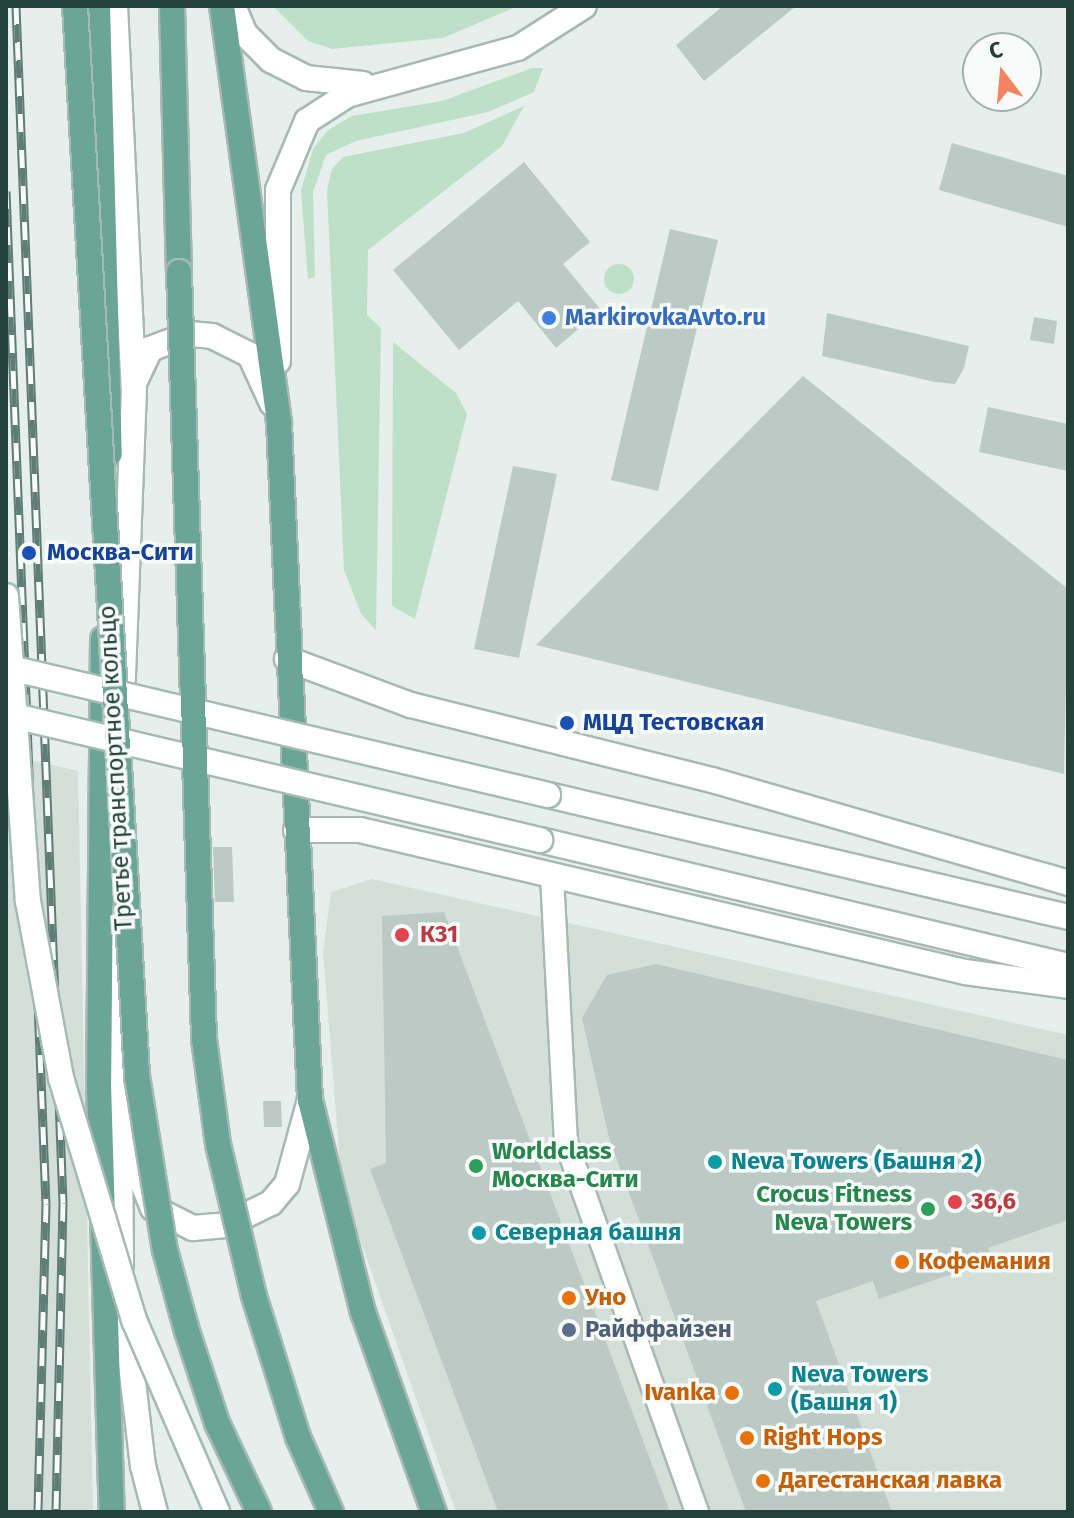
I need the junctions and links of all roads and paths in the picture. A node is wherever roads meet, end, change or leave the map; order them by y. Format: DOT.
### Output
graph roads {
  1 [pos="68,6"];
  2 [pos="75,6"];
  3 [pos="98,6"];
  4 [pos="115,6"];
  5 [pos="172,6"];
  6 [pos="222,6"];
  7 [pos="233,6"];
  8 [pos="584,6"];
  9 [pos="417,78"];
  10 [pos="134,389"];
  11 [pos="279,423"];
  12 [pos="6,596"];
  13 [pos="103,637"];
  14 [pos="287,659"];
  15 [pos="6,667"];
  16 [pos="6,714"];
  17 [pos="296,830"];
  18 [pos="552,876"];
  19 [pos="1068,883"];
  20 [pos="1068,917"];
  21 [pos="1068,966"];
  22 [pos="1068,986"];
  23 [pos="107,1086"];
  24 [pos="310,1100"];
  25 [pos="112,1512"];
  26 [pos="155,1512"];
  27 [pos="217,1512"];
  28 [pos="259,1512"];
  29 [pos="331,1512"];
  30 [pos="434,1512"];
  31 [pos="697,1512"];
  1 -- 13 [label="main road"];
  2 -- 28 [label="main road, Третье транспортное кольцо, bridge"];
  3 -- 13 [label="main road"];
  4 -- 10 [label="main road"];
  5 -- 29 [label="main road, bridge"];
  6 -- 11 [label="main road"];
  7 -- 9 [label="main road"];
  8 -- 9 [label="main road"];
  9 -- 11 [label="main road"];
  10 -- 11 [label="main road"];
  10 -- 23 [label="main road"];
  11 -- 14 [label="main road"];
  12 -- 27 [label="main road, bridge"];
  13 -- 23 [label="main road"];
  14 -- 17 [label="main road"];
  14 -- 19 [label="main road"];
  15 -- 20 [label="main road, bridge"];
  16 -- 21 [label="main road, bridge"];
  17 -- 18 [label="main road"];
  17 -- 24 [label="main road"];
  18 -- 22 [label="main road"];
  18 -- 31 [label="street"];
  23 -- 24 [label="main road"];
  23 -- 25 [label="main road"];
  23 -- 26 [label="main road"];
  24 -- 30 [label="main road"];
}
